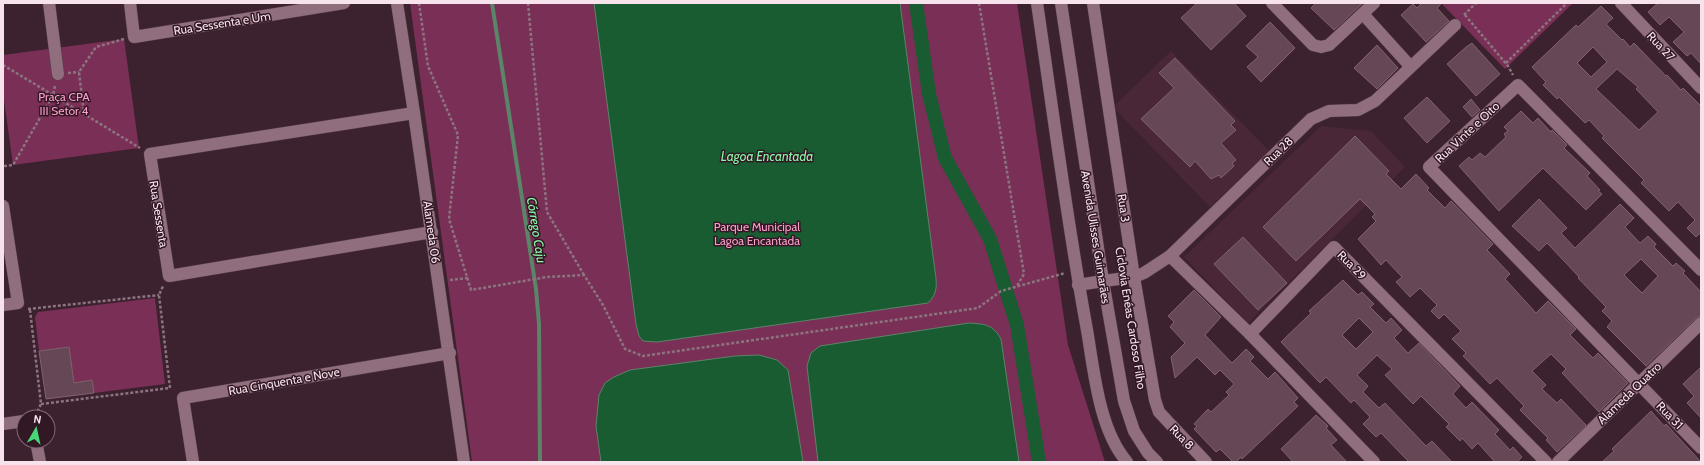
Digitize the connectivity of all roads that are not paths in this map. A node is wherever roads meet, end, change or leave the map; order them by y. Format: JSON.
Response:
{"nodes":[{"id":1,"x":50,"y":3,"type":"edge"},
{"id":2,"x":130,"y":3,"type":"edge"},
{"id":3,"x":344,"y":3,"type":"edge"},
{"id":4,"x":397,"y":3,"type":"edge"},
{"id":5,"x":1037,"y":3,"type":"edge"},
{"id":6,"x":1061,"y":3,"type":"edge"},
{"id":7,"x":1093,"y":3,"type":"edge"},
{"id":8,"x":1272,"y":3,"type":"edge"},
{"id":9,"x":1374,"y":3,"type":"edge"},
{"id":10,"x":1621,"y":3,"type":"edge"},
{"id":11,"x":1363,"y":14,"type":"junction"},
{"id":12,"x":1455,"y":25,"type":"road end"},
{"id":13,"x":1410,"y":66,"type":"junction"},
{"id":14,"x":58,"y":74,"type":"dead end"},
{"id":15,"x":1701,"y":88,"type":"edge"},
{"id":16,"x":414,"y":113,"type":"junction"},
{"id":17,"x":3,"y":206,"type":"edge"},
{"id":18,"x":432,"y":232,"type":"junction"},
{"id":19,"x":1170,"y":256,"type":"junction"},
{"id":20,"x":1701,"y":270,"type":"edge"},
{"id":21,"x":1134,"y":277,"type":"junction"},
{"id":22,"x":1103,"y":281,"type":"junction"},
{"id":23,"x":1078,"y":285,"type":"junction"},
{"id":24,"x":3,"y":305,"type":"edge"},
{"id":25,"x":1701,"y":323,"type":"edge"},
{"id":26,"x":1250,"y":334,"type":"junction"},
{"id":27,"x":450,"y":353,"type":"junction"},
{"id":28,"x":1639,"y":383,"type":"junction"},
{"id":29,"x":1159,"y":412,"type":"joint"},
{"id":30,"x":16,"y":422,"type":"edge"},
{"id":31,"x":3,"y":424,"type":"edge"},
{"id":32,"x":1701,"y":448,"type":"edge"},
{"id":33,"x":38,"y":449,"type":"edge"},
{"id":34,"x":40,"y":462,"type":"edge"},
{"id":35,"x":193,"y":462,"type":"edge"},
{"id":36,"x":464,"y":462,"type":"edge"},
{"id":37,"x":1126,"y":462,"type":"edge"},
{"id":38,"x":1157,"y":462,"type":"edge"},
{"id":39,"x":1206,"y":462,"type":"edge"},
{"id":40,"x":1374,"y":462,"type":"edge"},
{"id":41,"x":1546,"y":462,"type":"edge"},
{"id":42,"x":1558,"y":462,"type":"edge"}],
"edges":[{"from":1,"to":14,"type":"street"},
{"from":2,"to":3,"type":"street","name":"Rua Sessenta e Um"},
{"from":4,"to":16,"type":"street","name":"Alameda 06"},
{"from":5,"to":23,"type":"street","name":"Avenida Ulisses Guimarães"},
{"from":6,"to":22,"type":"street","name":"Avenida Ulisses Guimarães"},
{"from":7,"to":21,"type":"street","name":"Rua 3"},
{"from":8,"to":11,"type":"street"},
{"from":9,"to":11,"type":"street"},
{"from":10,"to":15,"type":"street","name":"Rua 27"},
{"from":11,"to":13,"type":"street"},
{"from":12,"to":13,"type":"street","name":"Rua 28"},
{"from":13,"to":19,"type":"street","name":"Rua 28"},
{"from":16,"to":18,"type":"street","name":"Alameda 06"},
{"from":16,"to":18,"type":"street","name":"Rua Sessenta"},
{"from":17,"to":24,"type":"street"},
{"from":18,"to":27,"type":"street","name":"Alameda 06"},
{"from":19,"to":21,"type":"street","name":"Rua 28"},
{"from":19,"to":26,"type":"street"},
{"from":20,"to":28,"type":"street","name":"Rua Vinte e Oito"},
{"from":21,"to":22,"type":"street","name":"Rua 28"},
{"from":21,"to":29,"type":"street","name":"Rua 3"},
{"from":22,"to":23,"type":"street","name":"Rua 28"},
{"from":22,"to":38,"type":"street","name":"Avenida Ulisses Guimarães"},
{"from":23,"to":37,"type":"street","name":"Avenida Ulisses Guimarães"},
{"from":25,"to":28,"type":"street","name":"Alameda Quatro"},
{"from":26,"to":40,"type":"street"},
{"from":26,"to":41,"type":"street","name":"Rua 29"},
{"from":27,"to":35,"type":"street","name":"Rua Cinquenta e Nove"},
{"from":27,"to":36,"type":"street","name":"Alameda 06"},
{"from":28,"to":32,"type":"street","name":"Rua 31"},
{"from":28,"to":42,"type":"street","name":"Alameda Quatro"},
{"from":29,"to":39,"type":"street","name":"Rua 8"},
{"from":30,"to":31,"type":"street"},
{"from":33,"to":34,"type":"street"}]}
